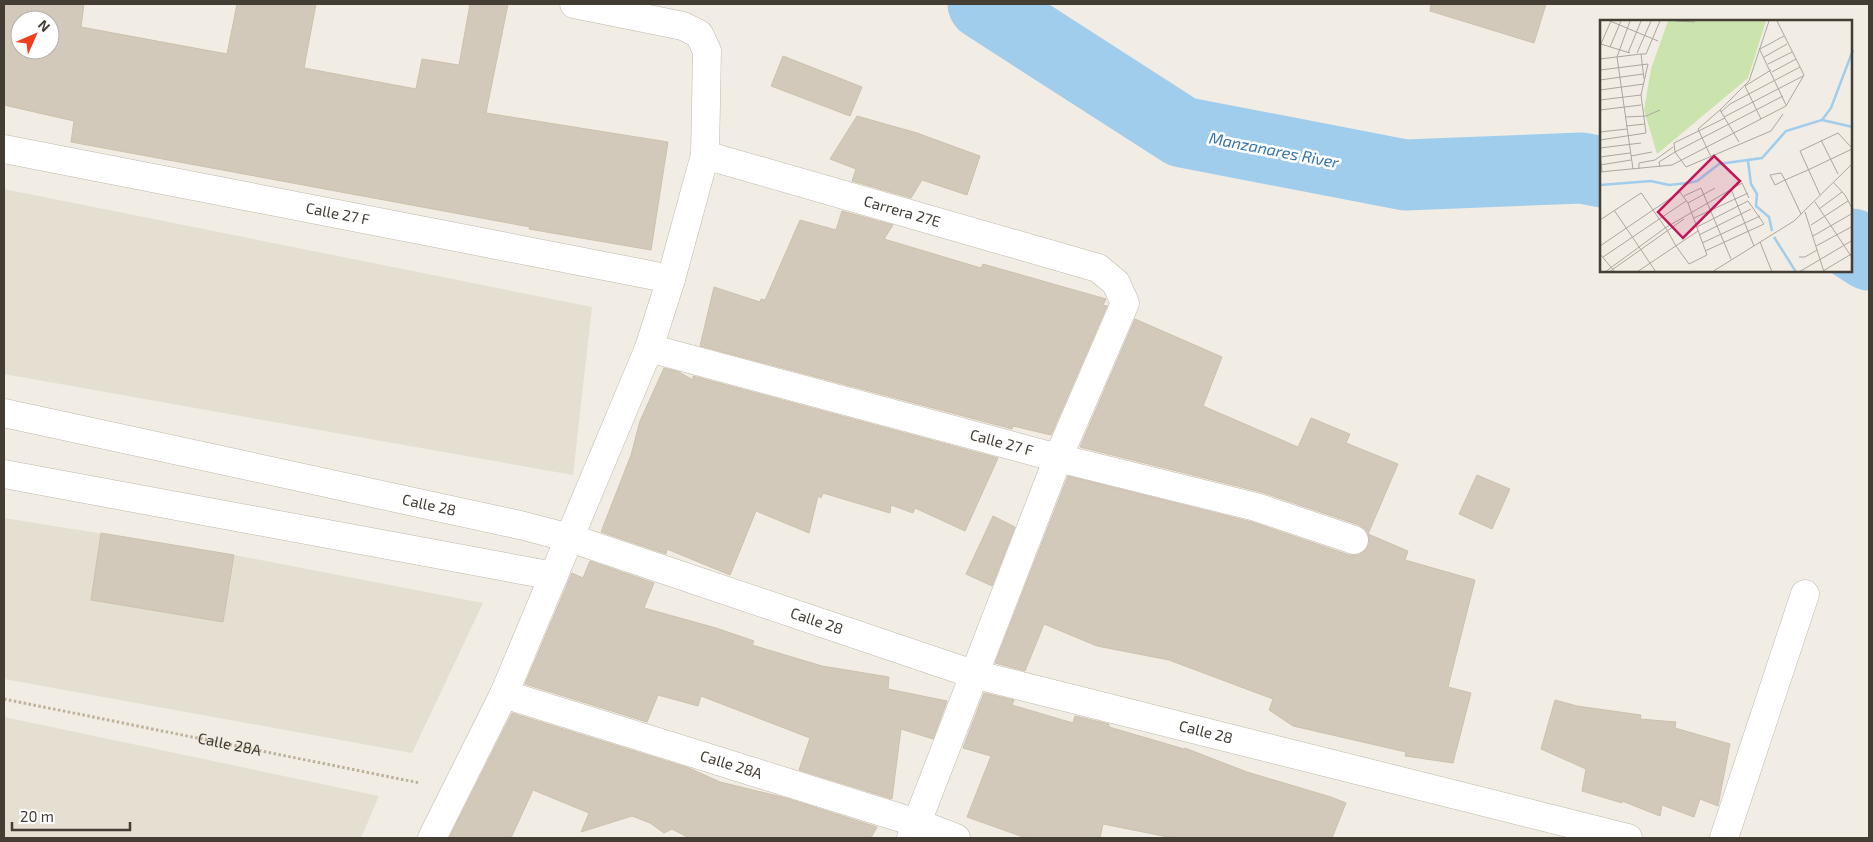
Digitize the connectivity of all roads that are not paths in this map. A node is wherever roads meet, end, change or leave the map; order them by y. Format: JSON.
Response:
{"nodes":[{"id":1,"x":574,"y":4,"type":"edge"},
{"id":2,"x":4,"y":149,"type":"edge"},
{"id":3,"x":705,"y":154,"type":"junction"},
{"id":4,"x":670,"y":280,"type":"junction"},
{"id":5,"x":649,"y":348,"type":"junction"},
{"id":6,"x":4,"y":414,"type":"edge"},
{"id":7,"x":1058,"y":458,"type":"junction"},
{"id":8,"x":4,"y":474,"type":"edge"},
{"id":9,"x":570,"y":538,"type":"junction"},
{"id":10,"x":1354,"y":540,"type":"dead end"},
{"id":11,"x":554,"y":576,"type":"junction"},
{"id":12,"x":1805,"y":594,"type":"dead end"},
{"id":13,"x":973,"y":674,"type":"junction"},
{"id":14,"x":504,"y":694,"type":"junction"},
{"id":15,"x":914,"y":831,"type":"edge"},
{"id":16,"x":1614,"y":836,"type":"edge"},
{"id":17,"x":432,"y":838,"type":"edge"},
{"id":18,"x":956,"y":838,"type":"edge"},
{"id":19,"x":1724,"y":838,"type":"edge"}],
"edges":[{"from":1,"to":3,"type":"street"},
{"from":2,"to":4,"type":"street","name":"Calle 27 F"},
{"from":3,"to":4,"type":"street"},
{"from":3,"to":7,"type":"street","name":"Carrera 27E"},
{"from":4,"to":5,"type":"street"},
{"from":5,"to":7,"type":"street","name":"Calle 27 F"},
{"from":5,"to":9,"type":"street"},
{"from":6,"to":9,"type":"street","name":"Calle 28"},
{"from":7,"to":10,"type":"street","name":"Calle 27 F"},
{"from":7,"to":13,"type":"street"},
{"from":8,"to":11,"type":"street"},
{"from":9,"to":11,"type":"street"},
{"from":9,"to":13,"type":"street","name":"Calle 28"},
{"from":11,"to":14,"type":"street"},
{"from":12,"to":19,"type":"street"},
{"from":13,"to":15,"type":"street"},
{"from":13,"to":16,"type":"street","name":"Calle 28"},
{"from":14,"to":15,"type":"street","name":"Calle 28A"},
{"from":14,"to":17,"type":"street"},
{"from":15,"to":18,"type":"street","name":"Calle 28A"}]}
